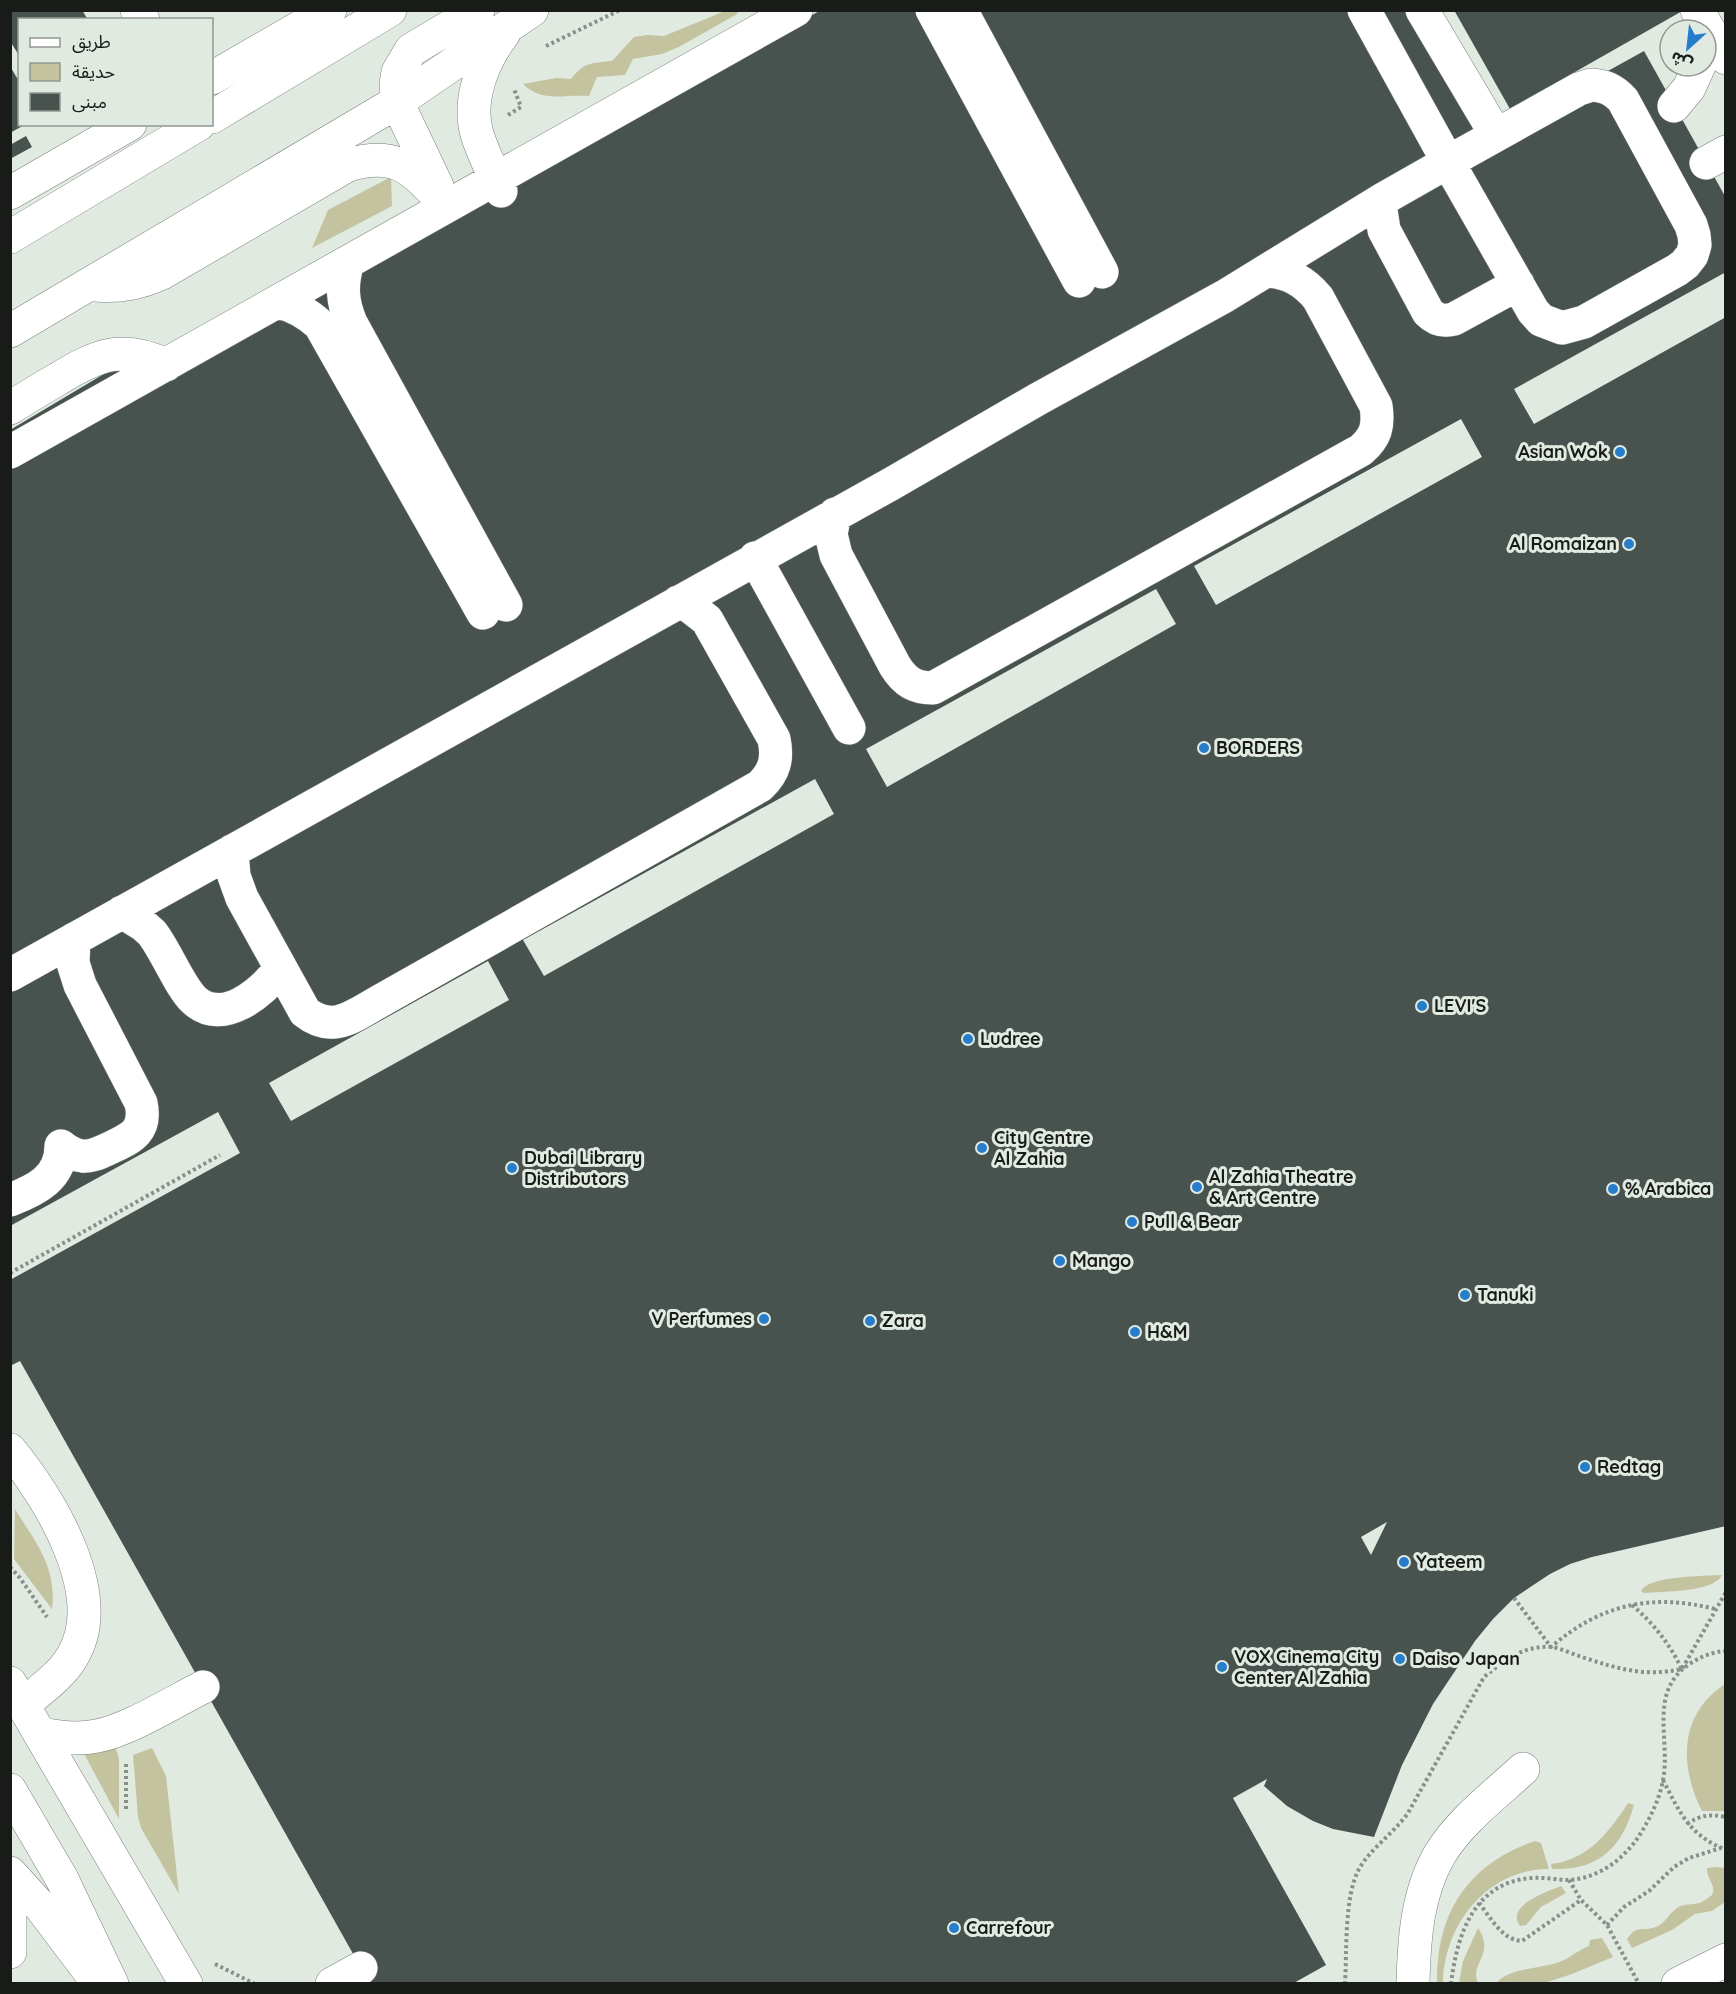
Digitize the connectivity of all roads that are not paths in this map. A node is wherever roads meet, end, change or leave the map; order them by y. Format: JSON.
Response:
{"nodes":[{"id":1,"x":278,"y":10,"type":"edge"},
{"id":2,"x":330,"y":10,"type":"edge"},
{"id":3,"x":390,"y":10,"type":"edge"},
{"id":4,"x":478,"y":10,"type":"edge"},
{"id":5,"x":796,"y":10,"type":"edge"},
{"id":6,"x":932,"y":10,"type":"edge"},
{"id":7,"x":961,"y":10,"type":"edge"},
{"id":8,"x":1364,"y":10,"type":"edge"},
{"id":9,"x":1422,"y":10,"type":"edge"},
{"id":10,"x":521,"y":19,"type":"edge"},
{"id":11,"x":1718,"y":39,"type":"edge"},
{"id":12,"x":272,"y":44,"type":"junction"},
{"id":13,"x":1725,"y":58,"type":"edge"},
{"id":14,"x":213,"y":77,"type":"edge"},
{"id":15,"x":1694,"y":78,"type":"edge"},
{"id":16,"x":397,"y":102,"type":"junction"},
{"id":17,"x":1674,"y":106,"type":"dead end"},
{"id":18,"x":213,"y":116,"type":"edge"},
{"id":19,"x":127,"y":126,"type":"edge"},
{"id":20,"x":196,"y":126,"type":"edge"},
{"id":21,"x":1495,"y":133,"type":"dead end"},
{"id":22,"x":1448,"y":162,"type":"junction"},
{"id":23,"x":501,"y":191,"type":"dead end"},
{"id":24,"x":10,"y":193,"type":"edge"},
{"id":25,"x":1383,"y":199,"type":"junction"},
{"id":26,"x":10,"y":237,"type":"edge"},
{"id":27,"x":348,"y":262,"type":"junction"},
{"id":28,"x":1266,"y":272,"type":"junction"},
{"id":29,"x":92,"y":284,"type":"junction"},
{"id":30,"x":1518,"y":284,"type":"junction"},
{"id":31,"x":278,"y":302,"type":"junction"},
{"id":32,"x":10,"y":331,"type":"edge"},
{"id":33,"x":166,"y":365,"type":"junction"},
{"id":34,"x":10,"y":408,"type":"edge"},
{"id":35,"x":10,"y":452,"type":"edge"},
{"id":36,"x":835,"y":514,"type":"junction"},
{"id":37,"x":755,"y":558,"type":"junction"},
{"id":38,"x":678,"y":602,"type":"junction"},
{"id":39,"x":849,"y":728,"type":"dead end"},
{"id":40,"x":232,"y":851,"type":"junction"},
{"id":41,"x":122,"y":912,"type":"junction"},
{"id":42,"x":74,"y":939,"type":"junction"},
{"id":43,"x":280,"y":969,"type":"junction"},
{"id":44,"x":10,"y":975,"type":"edge"},
{"id":45,"x":10,"y":1200,"type":"edge"},
{"id":46,"x":10,"y":1449,"type":"edge"},
{"id":47,"x":203,"y":1687,"type":"dead end"},
{"id":48,"x":17,"y":1694,"type":"edge"},
{"id":49,"x":41,"y":1734,"type":"junction"},
{"id":50,"x":1523,"y":1769,"type":"dead end"},
{"id":51,"x":10,"y":1790,"type":"edge"},
{"id":52,"x":10,"y":1873,"type":"edge"},
{"id":53,"x":10,"y":1912,"type":"edge"},
{"id":54,"x":10,"y":1952,"type":"edge"},
{"id":55,"x":1725,"y":1960,"type":"edge"},
{"id":56,"x":361,"y":1968,"type":"dead end"},
{"id":57,"x":196,"y":1971,"type":"edge"},
{"id":58,"x":99,"y":1983,"type":"edge"},
{"id":59,"x":112,"y":1983,"type":"edge"},
{"id":60,"x":332,"y":1983,"type":"edge"},
{"id":61,"x":1413,"y":1983,"type":"edge"},
{"id":62,"x":1678,"y":1983,"type":"edge"}],
"edges":[{"from":1,"to":12,"type":"street"},
{"from":2,"to":12,"type":"street"},
{"from":3,"to":18,"type":"street"},
{"from":4,"to":16,"type":"street"},
{"from":5,"to":27,"type":"street"},
{"from":6,"to":7,"type":"street"},
{"from":8,"to":22,"type":"street"},
{"from":9,"to":21,"type":"street"},
{"from":10,"to":16,"type":"street"},
{"from":10,"to":23,"type":"street"},
{"from":11,"to":13,"type":"street"},
{"from":12,"to":14,"type":"street"},
{"from":15,"to":17,"type":"street"},
{"from":16,"to":29,"type":"street"},
{"from":16,"to":29,"type":"street"},
{"from":19,"to":24,"type":"street"},
{"from":20,"to":26,"type":"street"},
{"from":22,"to":25,"type":"street"},
{"from":22,"to":30,"type":"street"},
{"from":22,"to":30,"type":"street"},
{"from":25,"to":28,"type":"street"},
{"from":25,"to":30,"type":"street"},
{"from":27,"to":31,"type":"street"},
{"from":27,"to":31,"type":"street"},
{"from":28,"to":36,"type":"street"},
{"from":28,"to":36,"type":"street"},
{"from":29,"to":32,"type":"street"},
{"from":31,"to":33,"type":"street"},
{"from":33,"to":34,"type":"street"},
{"from":33,"to":35,"type":"street"},
{"from":36,"to":37,"type":"street"},
{"from":37,"to":38,"type":"street"},
{"from":37,"to":39,"type":"street"},
{"from":38,"to":40,"type":"street"},
{"from":38,"to":43,"type":"street"},
{"from":40,"to":41,"type":"street"},
{"from":40,"to":43,"type":"street"},
{"from":41,"to":42,"type":"street"},
{"from":41,"to":43,"type":"street"},
{"from":42,"to":44,"type":"street"},
{"from":42,"to":45,"type":"street"},
{"from":46,"to":48,"type":"street"},
{"from":47,"to":49,"type":"street"},
{"from":48,"to":49,"type":"street"},
{"from":49,"to":57,"type":"street"},
{"from":50,"to":61,"type":"street"},
{"from":51,"to":59,"type":"street"},
{"from":52,"to":58,"type":"street"},
{"from":53,"to":54,"type":"street"},
{"from":55,"to":62,"type":"street"},
{"from":56,"to":60,"type":"street"}]}
